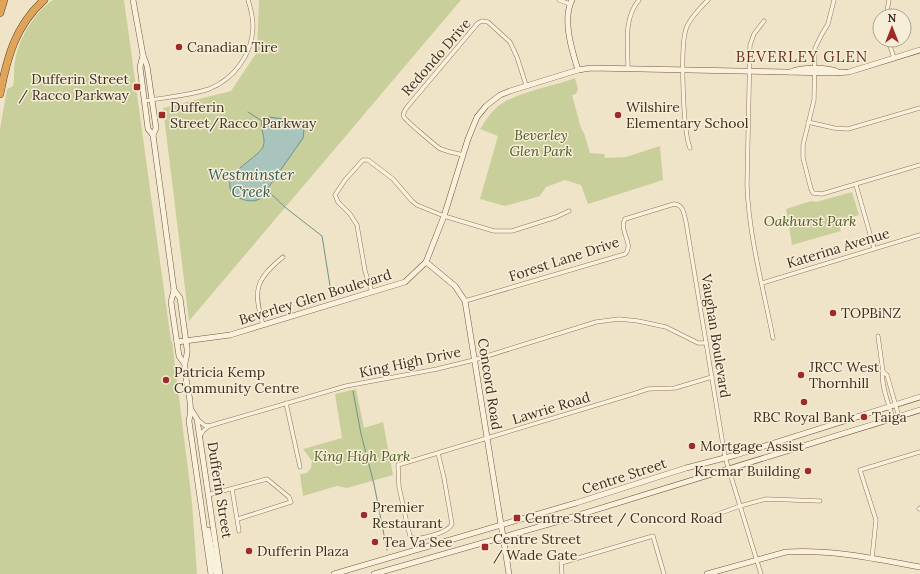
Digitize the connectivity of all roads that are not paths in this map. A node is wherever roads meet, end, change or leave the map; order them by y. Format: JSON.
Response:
{"nodes":[{"id":1,"x":4,"y":0,"type":"edge"},
{"id":2,"x":44,"y":0,"type":"edge"},
{"id":3,"x":133,"y":0,"type":"edge"},
{"id":4,"x":248,"y":0,"type":"edge"},
{"id":5,"x":559,"y":0,"type":"edge"},
{"id":6,"x":639,"y":0,"type":"edge"},
{"id":7,"x":708,"y":0,"type":"edge"},
{"id":8,"x":834,"y":0,"type":"edge"},
{"id":9,"x":571,"y":2,"type":"edge"},
{"id":10,"x":0,"y":13,"type":"edge"},
{"id":11,"x":764,"y":21,"type":"dead end"},
{"id":12,"x":891,"y":48,"type":"edge"},
{"id":13,"x":920,"y":50,"type":"edge"},
{"id":14,"x":143,"y":56,"type":"junction"},
{"id":15,"x":894,"y":58,"type":"junction"},
{"id":16,"x":628,"y":69,"type":"junction"},
{"id":17,"x":578,"y":70,"type":"junction"},
{"id":18,"x":683,"y":70,"type":"junction"},
{"id":19,"x":750,"y":71,"type":"junction"},
{"id":20,"x":815,"y":72,"type":"junction"},
{"id":21,"x":526,"y":85,"type":"junction"},
{"id":22,"x":0,"y":94,"type":"edge"},
{"id":23,"x":152,"y":99,"type":"junction"},
{"id":24,"x":145,"y":101,"type":"junction"},
{"id":25,"x":920,"y":108,"type":"edge"},
{"id":26,"x":808,"y":122,"type":"junction"},
{"id":27,"x":153,"y":135,"type":"junction"},
{"id":28,"x":690,"y":148,"type":"dead end"},
{"id":29,"x":463,"y":155,"type":"junction"},
{"id":30,"x":920,"y":165,"type":"edge"},
{"id":31,"x":856,"y":185,"type":"junction"},
{"id":32,"x":681,"y":206,"type":"joint"},
{"id":33,"x":569,"y":211,"type":"dead end"},
{"id":34,"x":444,"y":216,"type":"junction"},
{"id":35,"x":920,"y":235,"type":"edge"},
{"id":36,"x":874,"y":248,"type":"junction"},
{"id":37,"x":283,"y":257,"type":"dead end"},
{"id":38,"x":426,"y":262,"type":"junction"},
{"id":39,"x":762,"y":283,"type":"junction"},
{"id":40,"x":174,"y":290,"type":"junction"},
{"id":41,"x":372,"y":293,"type":"junction"},
{"id":42,"x":465,"y":301,"type":"junction"},
{"id":43,"x":263,"y":325,"type":"junction"},
{"id":44,"x":878,"y":336,"type":"dead end"},
{"id":45,"x":773,"y":338,"type":"dead end"},
{"id":46,"x":186,"y":341,"type":"junction"},
{"id":47,"x":177,"y":342,"type":"junction"},
{"id":48,"x":706,"y":343,"type":"junction"},
{"id":49,"x":474,"y":360,"type":"junction"},
{"id":50,"x":184,"y":363,"type":"junction"},
{"id":51,"x":712,"y":377,"type":"junction"},
{"id":52,"x":920,"y":397,"type":"edge"},
{"id":53,"x":286,"y":403,"type":"junction"},
{"id":54,"x":892,"y":405,"type":"junction"},
{"id":55,"x":920,"y":410,"type":"edge"},
{"id":56,"x":192,"y":411,"type":"junction"},
{"id":57,"x":896,"y":418,"type":"junction"},
{"id":58,"x":197,"y":419,"type":"junction"},
{"id":59,"x":209,"y":426,"type":"junction"},
{"id":60,"x":200,"y":437,"type":"junction"},
{"id":61,"x":487,"y":439,"type":"junction"},
{"id":62,"x":920,"y":452,"type":"edge"},
{"id":63,"x":438,"y":453,"type":"junction"},
{"id":64,"x":726,"y":458,"type":"junction"},
{"id":65,"x":300,"y":467,"type":"dead end"},
{"id":66,"x":729,"y":469,"type":"junction"},
{"id":67,"x":232,"y":489,"type":"junction"},
{"id":68,"x":208,"y":495,"type":"junction"},
{"id":69,"x":820,"y":501,"type":"dead end"},
{"id":70,"x":201,"y":504,"type":"junction"},
{"id":71,"x":740,"y":506,"type":"junction"},
{"id":72,"x":710,"y":517,"type":"dead end"},
{"id":73,"x":238,"y":519,"type":"junction"},
{"id":74,"x":502,"y":525,"type":"junction"},
{"id":75,"x":239,"y":531,"type":"dead end"},
{"id":76,"x":503,"y":538,"type":"junction"},
{"id":77,"x":872,"y":558,"type":"junction"},
{"id":78,"x":757,"y":560,"type":"junction"},
{"id":79,"x":920,"y":567,"type":"edge"},
{"id":80,"x":211,"y":574,"type":"edge"},
{"id":81,"x":216,"y":574,"type":"edge"},
{"id":82,"x":220,"y":574,"type":"edge"},
{"id":83,"x":334,"y":574,"type":"edge"},
{"id":84,"x":374,"y":574,"type":"edge"},
{"id":85,"x":509,"y":574,"type":"edge"},
{"id":86,"x":562,"y":574,"type":"edge"},
{"id":87,"x":664,"y":574,"type":"edge"},
{"id":88,"x":707,"y":574,"type":"edge"},
{"id":89,"x":760,"y":574,"type":"edge"}],
"edges":[{"from":1,"to":10,"type":"highway"},
{"from":2,"to":22,"type":"highway"},
{"from":3,"to":14,"type":"main road","name":"Dufferin Street"},
{"from":4,"to":23,"type":"street"},
{"from":5,"to":9,"type":"street"},
{"from":6,"to":16,"type":"street"},
{"from":7,"to":18,"type":"street"},
{"from":8,"to":20,"type":"street"},
{"from":9,"to":17,"type":"main road"},
{"from":11,"to":19,"type":"street"},
{"from":12,"to":15,"type":"street"},
{"from":13,"to":15,"type":"main road","name":"Beverley Glen Boulevard"},
{"from":14,"to":23,"type":"main road","name":"Dufferin Street"},
{"from":14,"to":24,"type":"main road","name":"Dufferin Street"},
{"from":15,"to":20,"type":"main road","name":"Beverley Glen Boulevard"},
{"from":16,"to":17,"type":"main road","name":"Beverley Glen Boulevard"},
{"from":16,"to":18,"type":"main road","name":"Beverley Glen Boulevard"},
{"from":17,"to":21,"type":"main road","name":"Beverley Glen Boulevard"},
{"from":18,"to":19,"type":"main road","name":"Beverley Glen Boulevard"},
{"from":18,"to":28,"type":"street"},
{"from":19,"to":20,"type":"main road","name":"Beverley Glen Boulevard"},
{"from":19,"to":39,"type":"street"},
{"from":20,"to":26,"type":"street"},
{"from":21,"to":29,"type":"main road","name":"Beverley Glen Boulevard"},
{"from":21,"to":29,"type":"street","name":"Redondo Drive"},
{"from":23,"to":24,"type":"street"},
{"from":23,"to":27,"type":"main road","name":"Dufferin Street"},
{"from":24,"to":27,"type":"main road","name":"Dufferin Street"},
{"from":25,"to":26,"type":"street"},
{"from":26,"to":31,"type":"street"},
{"from":27,"to":40,"type":"main road","name":"Dufferin Street"},
{"from":29,"to":34,"type":"main road","name":"Beverley Glen Boulevard"},
{"from":30,"to":31,"type":"street"},
{"from":31,"to":36,"type":"street"},
{"from":32,"to":42,"type":"street","name":"Forest Lane Drive"},
{"from":32,"to":48,"type":"street","name":"Vaughan Boulevard"},
{"from":33,"to":34,"type":"street"},
{"from":34,"to":38,"type":"main road","name":"Beverley Glen Boulevard"},
{"from":34,"to":41,"type":"street"},
{"from":35,"to":36,"type":"street","name":"Katerina Avenue"},
{"from":36,"to":39,"type":"street","name":"Katerina Avenue"},
{"from":37,"to":43,"type":"street"},
{"from":38,"to":41,"type":"main road","name":"Beverley Glen Boulevard"},
{"from":38,"to":42,"type":"main road","name":"Concord Road"},
{"from":39,"to":45,"type":"street"},
{"from":40,"to":46,"type":"main road","name":"Dufferin Street"},
{"from":40,"to":47,"type":"main road","name":"Dufferin Street"},
{"from":41,"to":43,"type":"main road","name":"Beverley Glen Boulevard"},
{"from":42,"to":49,"type":"main road","name":"Concord Road"},
{"from":43,"to":46,"type":"main road","name":"Beverley Glen Boulevard"},
{"from":44,"to":54,"type":"street"},
{"from":46,"to":47,"type":"main road","name":"Beverley Glen Boulevard"},
{"from":46,"to":50,"type":"main road","name":"Dufferin Street"},
{"from":47,"to":50,"type":"main road","name":"Dufferin Street"},
{"from":48,"to":49,"type":"street","name":"King High Drive"},
{"from":48,"to":51,"type":"street","name":"Vaughan Boulevard"},
{"from":49,"to":53,"type":"street","name":"King High Drive"},
{"from":49,"to":61,"type":"main road","name":"Concord Road"},
{"from":50,"to":56,"type":"main road","name":"Dufferin Street"},
{"from":51,"to":61,"type":"street","name":"Lawrie Road"},
{"from":51,"to":64,"type":"street","name":"Vaughan Boulevard"},
{"from":52,"to":54,"type":"main road","name":"Centre Street"},
{"from":53,"to":59,"type":"street","name":"King High Drive"},
{"from":53,"to":65,"type":"street"},
{"from":54,"to":57,"type":"street"},
{"from":54,"to":64,"type":"main road","name":"Centre Street"},
{"from":55,"to":57,"type":"main road","name":"Centre Street"},
{"from":56,"to":58,"type":"main road","name":"Dufferin Street"},
{"from":56,"to":70,"type":"main road","name":"Dufferin Street"},
{"from":57,"to":66,"type":"main road","name":"Centre Street"},
{"from":58,"to":59,"type":"street"},
{"from":58,"to":60,"type":"main road","name":"Dufferin Street"},
{"from":59,"to":60,"type":"street"},
{"from":60,"to":68,"type":"main road","name":"Dufferin Street"},
{"from":61,"to":63,"type":"street","name":"Lawrie Road"},
{"from":61,"to":74,"type":"main road","name":"Concord Road"},
{"from":62,"to":77,"type":"street"},
{"from":63,"to":63,"type":"street","name":"Lawrie Road"},
{"from":64,"to":66,"type":"street","name":"Vaughan Boulevard"},
{"from":64,"to":74,"type":"main road","name":"Centre Street"},
{"from":66,"to":71,"type":"street","name":"Vaughan Boulevard"},
{"from":66,"to":76,"type":"main road","name":"Centre Street"},
{"from":67,"to":68,"type":"street"},
{"from":67,"to":73,"type":"street"},
{"from":67,"to":73,"type":"street"},
{"from":68,"to":82,"type":"main road","name":"Dufferin Street"},
{"from":69,"to":71,"type":"street"},
{"from":70,"to":80,"type":"main road","name":"Dufferin Street"},
{"from":70,"to":81,"type":"main road"},
{"from":71,"to":72,"type":"street"},
{"from":71,"to":78,"type":"street","name":"Vaughan Boulevard"},
{"from":73,"to":75,"type":"street"},
{"from":74,"to":76,"type":"main road","name":"Concord Road"},
{"from":74,"to":83,"type":"main road","name":"Centre Street"},
{"from":76,"to":84,"type":"main road","name":"Centre Street"},
{"from":76,"to":85,"type":"main road","name":"Concord Road"},
{"from":77,"to":78,"type":"main road"},
{"from":77,"to":79,"type":"main road"},
{"from":78,"to":88,"type":"main road"},
{"from":78,"to":89,"type":"street","name":"Vaughan Boulevard"},
{"from":86,"to":87,"type":"street"}]}
